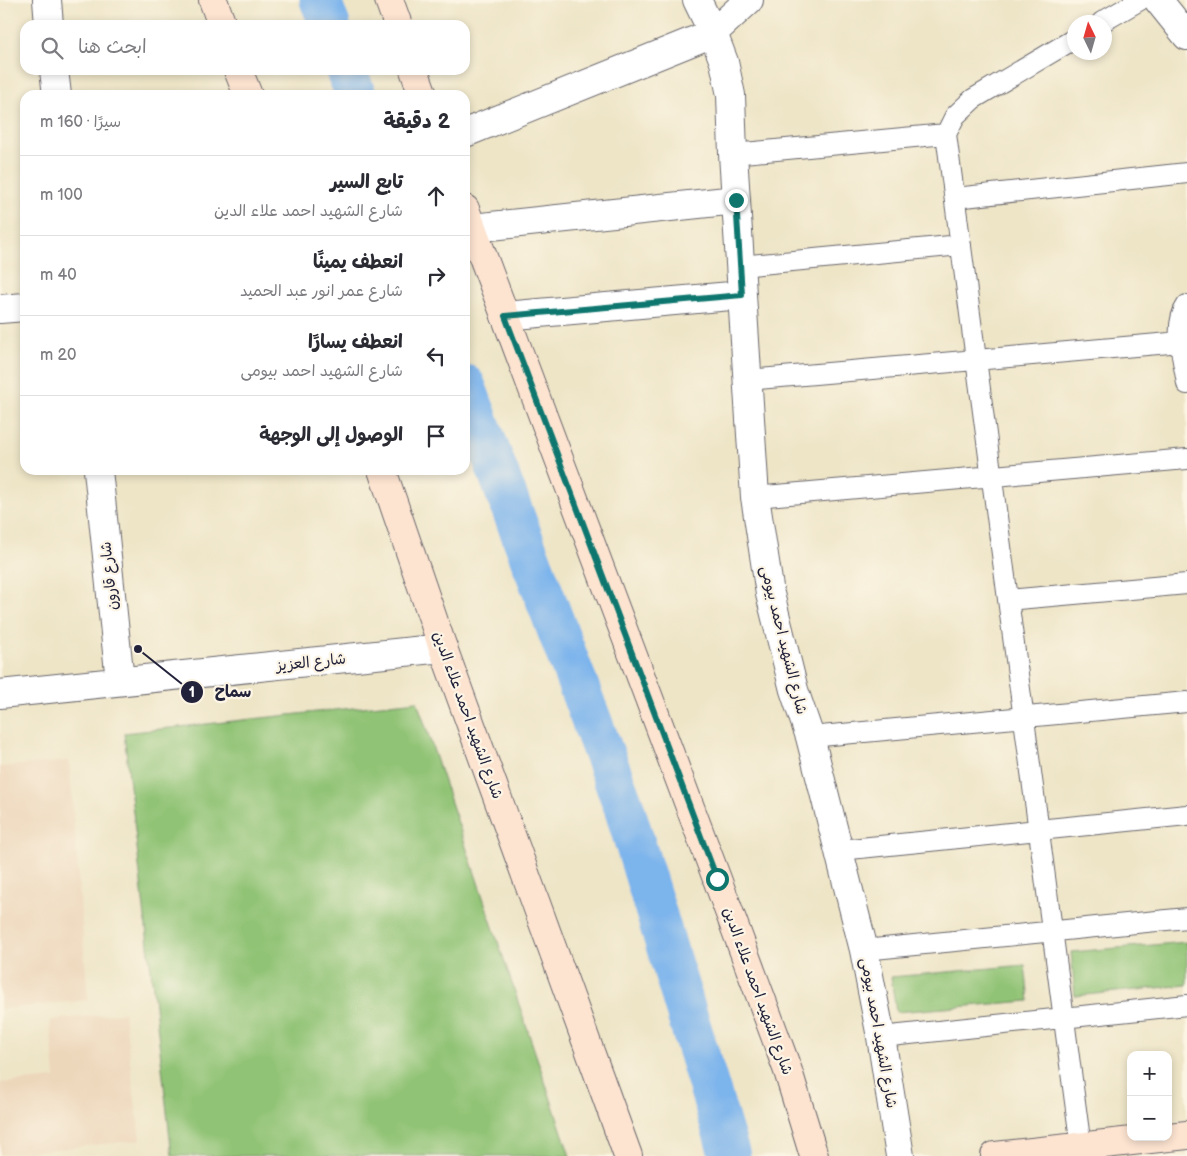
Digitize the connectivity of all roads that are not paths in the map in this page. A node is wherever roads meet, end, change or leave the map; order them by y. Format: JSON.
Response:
{"nodes":[{"id":1,"x":46,"y":0,"type":"edge"},
{"id":2,"x":212,"y":0,"type":"edge"},
{"id":3,"x":389,"y":0,"type":"edge"},
{"id":4,"x":697,"y":0,"type":"edge"},
{"id":5,"x":749,"y":0,"type":"edge"},
{"id":6,"x":1140,"y":0,"type":"edge"},
{"id":7,"x":1158,"y":0,"type":"edge"},
{"id":8,"x":1112,"y":16,"type":"edge"},
{"id":9,"x":48,"y":20,"type":"edge"},
{"id":10,"x":220,"y":20,"type":"edge"},
{"id":11,"x":396,"y":20,"type":"edge"},
{"id":12,"x":713,"y":33,"type":"junction"},
{"id":13,"x":1187,"y":36,"type":"edge"},
{"id":14,"x":1067,"y":43,"type":"edge"},
{"id":15,"x":55,"y":75,"type":"edge"},
{"id":16,"x":240,"y":75,"type":"edge"},
{"id":17,"x":416,"y":75,"type":"edge"},
{"id":18,"x":56,"y":90,"type":"edge"},
{"id":19,"x":246,"y":90,"type":"edge"},
{"id":20,"x":421,"y":90,"type":"edge"},
{"id":21,"x":470,"y":131,"type":"edge"},
{"id":22,"x":946,"y":134,"type":"junction"},
{"id":23,"x":733,"y":154,"type":"junction"},
{"id":24,"x":1187,"y":173,"type":"edge"},
{"id":25,"x":955,"y":198,"type":"junction"},
{"id":26,"x":736,"y":200,"type":"junction"},
{"id":27,"x":470,"y":219,"type":"edge"},
{"id":28,"x":470,"y":222,"type":"edge"},
{"id":29,"x":961,"y":245,"type":"junction"},
{"id":30,"x":740,"y":266,"type":"junction"},
{"id":31,"x":742,"y":295,"type":"junction"},
{"id":32,"x":1187,"y":305,"type":"edge"},
{"id":33,"x":20,"y":307,"type":"edge"},
{"id":34,"x":0,"y":309,"type":"edge"},
{"id":35,"x":505,"y":316,"type":"junction"},
{"id":36,"x":1181,"y":342,"type":"junction"},
{"id":37,"x":976,"y":360,"type":"junction"},
{"id":38,"x":748,"y":380,"type":"junction"},
{"id":39,"x":1187,"y":384,"type":"edge"},
{"id":40,"x":1187,"y":459,"type":"edge"},
{"id":41,"x":99,"y":475,"type":"edge"},
{"id":42,"x":384,"y":475,"type":"edge"},
{"id":43,"x":992,"y":476,"type":"junction"},
{"id":44,"x":756,"y":497,"type":"junction"},
{"id":45,"x":1187,"y":584,"type":"edge"},
{"id":46,"x":1008,"y":600,"type":"junction"},
{"id":47,"x":443,"y":648,"type":"junction"},
{"id":48,"x":120,"y":682,"type":"junction"},
{"id":49,"x":0,"y":694,"type":"edge"},
{"id":50,"x":1187,"y":702,"type":"edge"},
{"id":51,"x":1023,"y":718,"type":"junction"},
{"id":52,"x":810,"y":737,"type":"junction"},
{"id":53,"x":1187,"y":816,"type":"edge"},
{"id":54,"x":1038,"y":830,"type":"junction"},
{"id":55,"x":840,"y":850,"type":"junction"},
{"id":56,"x":1187,"y":918,"type":"edge"},
{"id":57,"x":1052,"y":932,"type":"junction"},
{"id":58,"x":864,"y":950,"type":"junction"},
{"id":59,"x":1187,"y":1005,"type":"edge"},
{"id":60,"x":1063,"y":1018,"type":"junction"},
{"id":61,"x":881,"y":1038,"type":"junction"},
{"id":62,"x":1187,"y":1135,"type":"edge"},
{"id":63,"x":1081,"y":1147,"type":"junction"},
{"id":64,"x":628,"y":1156,"type":"edge"},
{"id":65,"x":814,"y":1156,"type":"edge"},
{"id":66,"x":900,"y":1156,"type":"edge"},
{"id":67,"x":995,"y":1156,"type":"edge"}],
"edges":[{"from":1,"to":9,"type":"street"},
{"from":2,"to":10,"type":"street"},
{"from":3,"to":11,"type":"street"},
{"from":4,"to":12,"type":"street","name":"شارع الشهيد احمد بيومى"},
{"from":5,"to":12,"type":"street"},
{"from":6,"to":8,"type":"lane"},
{"from":7,"to":13,"type":"street"},
{"from":12,"to":21,"type":"street"},
{"from":12,"to":23,"type":"street","name":"شارع الشهيد احمد بيومى"},
{"from":14,"to":22,"type":"lane"},
{"from":15,"to":18,"type":"street"},
{"from":16,"to":19,"type":"street"},
{"from":17,"to":20,"type":"street"},
{"from":22,"to":23,"type":"lane"},
{"from":22,"to":25,"type":"lane"},
{"from":23,"to":26,"type":"street","name":"شارع الشهيد احمد بيومى"},
{"from":24,"to":25,"type":"lane"},
{"from":25,"to":29,"type":"lane"},
{"from":26,"to":27,"type":"street"},
{"from":26,"to":30,"type":"street","name":"شارع الشهيد احمد بيومى"},
{"from":28,"to":35,"type":"street","name":"شارع الشهيد احمد علاء الدين"},
{"from":29,"to":30,"type":"lane"},
{"from":29,"to":37,"type":"lane"},
{"from":30,"to":31,"type":"street","name":"شارع الشهيد احمد بيومى"},
{"from":31,"to":35,"type":"street"},
{"from":31,"to":38,"type":"street","name":"شارع الشهيد احمد بيومى"},
{"from":32,"to":36,"type":"lane"},
{"from":33,"to":34,"type":"street"},
{"from":35,"to":65,"type":"street","name":"شارع الشهيد احمد علاء الدين"},
{"from":36,"to":37,"type":"lane"},
{"from":36,"to":39,"type":"lane"},
{"from":37,"to":38,"type":"lane"},
{"from":37,"to":43,"type":"lane"},
{"from":38,"to":44,"type":"street","name":"شارع الشهيد احمد بيومى"},
{"from":40,"to":43,"type":"lane"},
{"from":41,"to":48,"type":"street","name":"شارع قارون"},
{"from":42,"to":47,"type":"street","name":"شارع الشهيد احمد علاء الدين"},
{"from":43,"to":44,"type":"lane"},
{"from":43,"to":46,"type":"lane"},
{"from":44,"to":52,"type":"street","name":"شارع الشهيد احمد بيومى"},
{"from":45,"to":46,"type":"lane"},
{"from":46,"to":51,"type":"lane"},
{"from":47,"to":48,"type":"street","name":"شارع العزيز"},
{"from":47,"to":64,"type":"street","name":"شارع الشهيد احمد علاء الدين"},
{"from":48,"to":49,"type":"street","name":"شارع العزيز"},
{"from":50,"to":51,"type":"lane"},
{"from":51,"to":52,"type":"lane"},
{"from":51,"to":54,"type":"lane"},
{"from":52,"to":55,"type":"street","name":"شارع الشهيد احمد بيومى"},
{"from":53,"to":54,"type":"lane"},
{"from":54,"to":55,"type":"lane"},
{"from":54,"to":57,"type":"lane"},
{"from":55,"to":58,"type":"street","name":"شارع الشهيد احمد بيومى"},
{"from":56,"to":57,"type":"lane"},
{"from":57,"to":58,"type":"lane"},
{"from":57,"to":60,"type":"lane"},
{"from":58,"to":61,"type":"street","name":"شارع الشهيد احمد بيومى"},
{"from":59,"to":60,"type":"lane"},
{"from":60,"to":61,"type":"lane"},
{"from":60,"to":63,"type":"lane"},
{"from":61,"to":66,"type":"street","name":"شارع الشهيد احمد بيومى"},
{"from":62,"to":63,"type":"street"},
{"from":63,"to":67,"type":"street"}]}
